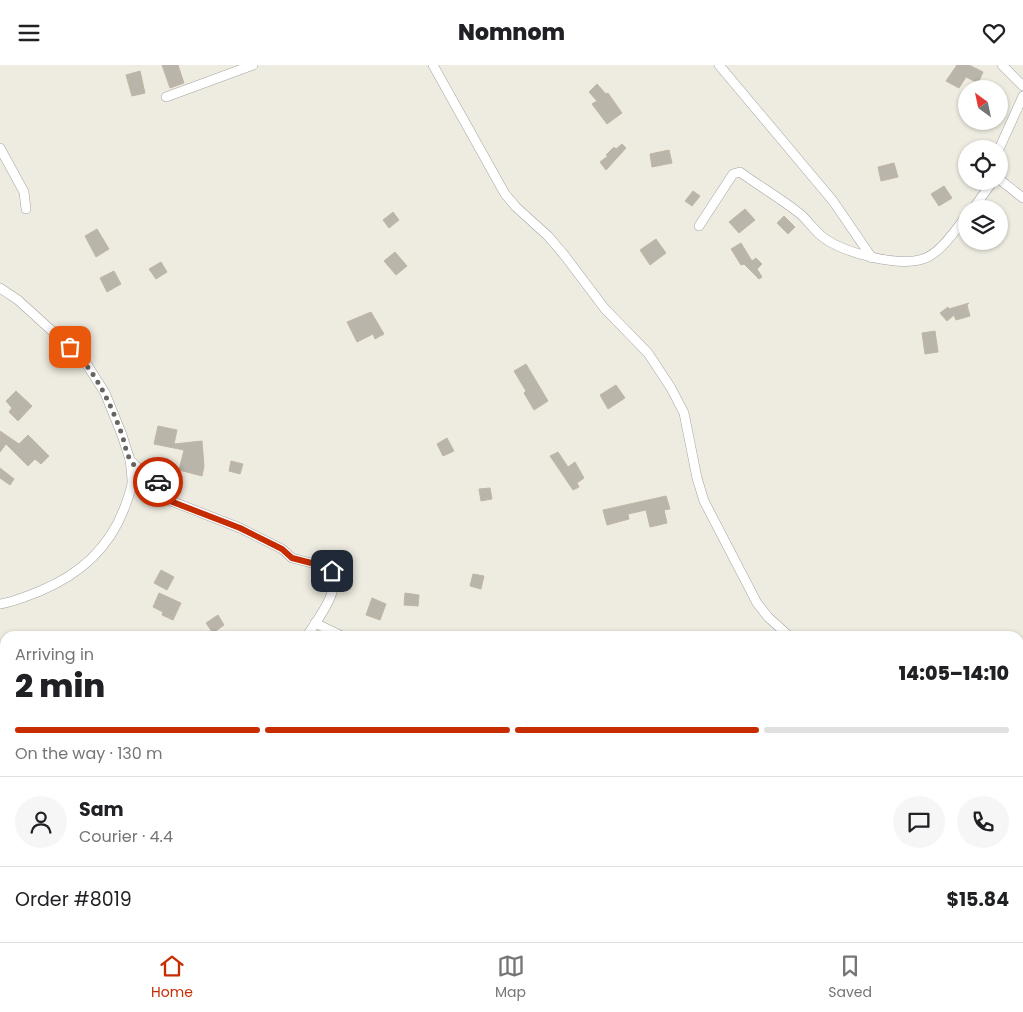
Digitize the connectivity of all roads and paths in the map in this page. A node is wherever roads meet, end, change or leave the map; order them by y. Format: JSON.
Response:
{"nodes":[{"id":1,"x":254,"y":65,"type":"edge"},
{"id":2,"x":433,"y":65,"type":"edge"},
{"id":3,"x":719,"y":65,"type":"edge"},
{"id":4,"x":1002,"y":65,"type":"edge"},
{"id":5,"x":1023,"y":86,"type":"edge"},
{"id":6,"x":1023,"y":96,"type":"edge"},
{"id":7,"x":166,"y":97,"type":"dead end"},
{"id":8,"x":1003,"y":140,"type":"edge"},
{"id":9,"x":0,"y":149,"type":"edge"},
{"id":10,"x":1008,"y":186,"type":"edge"},
{"id":11,"x":1023,"y":197,"type":"edge"},
{"id":12,"x":26,"y":209,"type":"dead end"},
{"id":13,"x":699,"y":226,"type":"dead end"},
{"id":14,"x":958,"y":226,"type":"edge"},
{"id":15,"x":872,"y":258,"type":"junction"},
{"id":16,"x":0,"y":288,"type":"edge"},
{"id":17,"x":130,"y":460,"type":"junction"},
{"id":18,"x":0,"y":603,"type":"edge"},
{"id":19,"x":315,"y":623,"type":"junction"},
{"id":20,"x":311,"y":631,"type":"edge"},
{"id":21,"x":332,"y":631,"type":"edge"},
{"id":22,"x":783,"y":631,"type":"edge"}],
"edges":[{"from":1,"to":7,"type":"street"},
{"from":2,"to":22,"type":"street"},
{"from":3,"to":15,"type":"street"},
{"from":4,"to":5,"type":"street"},
{"from":6,"to":8,"type":"street"},
{"from":9,"to":12,"type":"street"},
{"from":10,"to":11,"type":"street"},
{"from":13,"to":15,"type":"street"},
{"from":14,"to":15,"type":"street"},
{"from":16,"to":17,"type":"street"},
{"from":17,"to":18,"type":"street"},
{"from":17,"to":19,"type":"street"},
{"from":19,"to":20,"type":"street"},
{"from":19,"to":21,"type":"street"}]}
